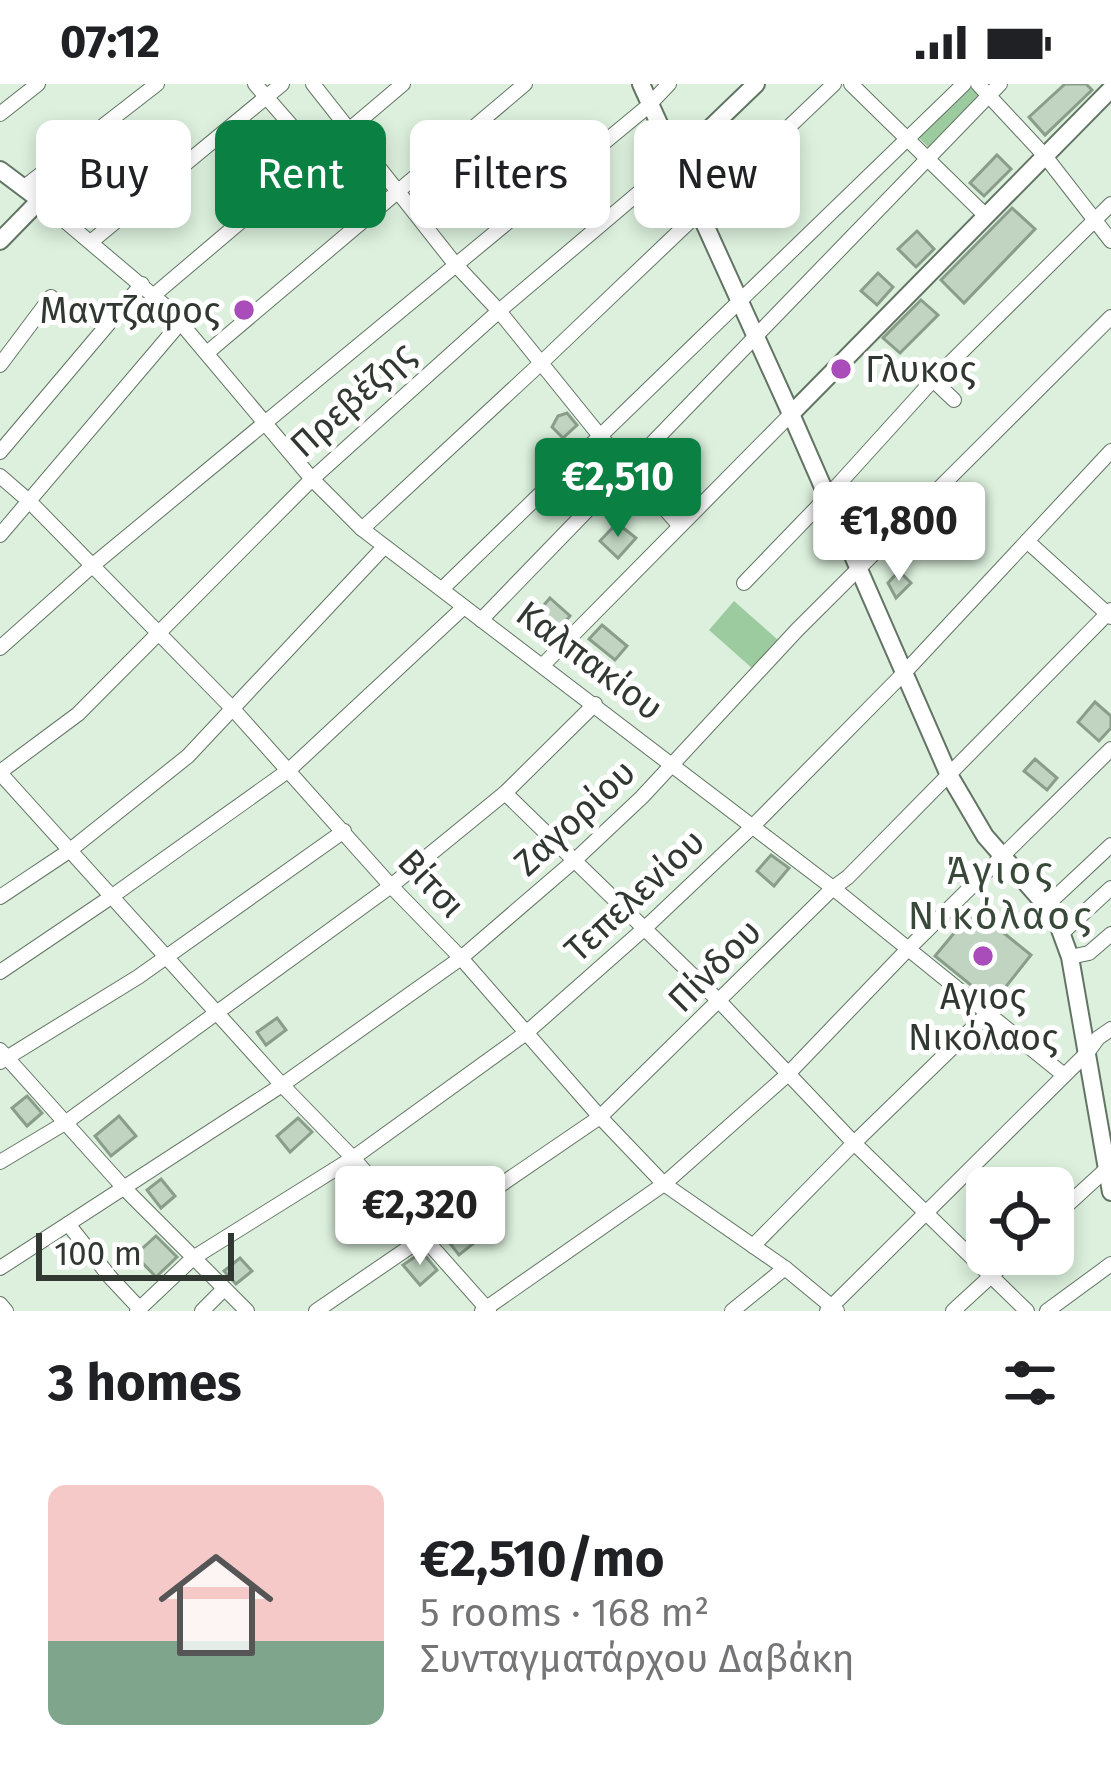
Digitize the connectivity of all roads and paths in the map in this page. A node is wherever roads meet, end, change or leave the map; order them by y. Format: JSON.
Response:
{"nodes":[{"id":1,"x":38,"y":84,"type":"edge"},
{"id":2,"x":255,"y":84,"type":"edge"},
{"id":3,"x":282,"y":84,"type":"edge"},
{"id":4,"x":313,"y":84,"type":"edge"},
{"id":5,"x":403,"y":84,"type":"edge"},
{"id":6,"x":525,"y":84,"type":"edge"},
{"id":7,"x":641,"y":84,"type":"edge"},
{"id":8,"x":669,"y":84,"type":"edge"},
{"id":9,"x":755,"y":84,"type":"edge"},
{"id":10,"x":834,"y":84,"type":"edge"},
{"id":11,"x":851,"y":84,"type":"edge"},
{"id":12,"x":964,"y":84,"type":"edge"},
{"id":13,"x":154,"y":85,"type":"edge"},
{"id":14,"x":989,"y":88,"type":"edge"},
{"id":15,"x":1108,"y":88,"type":"edge"},
{"id":16,"x":266,"y":98,"type":"junction"},
{"id":17,"x":650,"y":104,"type":"junction"},
{"id":18,"x":0,"y":114,"type":"edge"},
{"id":19,"x":286,"y":120,"type":"edge"},
{"id":20,"x":340,"y":120,"type":"edge"},
{"id":21,"x":360,"y":120,"type":"edge"},
{"id":22,"x":657,"y":120,"type":"edge"},
{"id":23,"x":718,"y":120,"type":"edge"},
{"id":24,"x":797,"y":120,"type":"edge"},
{"id":25,"x":908,"y":137,"type":"junction"},
{"id":26,"x":1045,"y":156,"type":"junction"},
{"id":27,"x":928,"y":158,"type":"junction"},
{"id":28,"x":0,"y":170,"type":"edge"},
{"id":29,"x":386,"y":177,"type":"edge"},
{"id":30,"x":23,"y":188,"type":"junction"},
{"id":31,"x":399,"y":193,"type":"junction"},
{"id":32,"x":36,"y":197,"type":"edge"},
{"id":33,"x":634,"y":197,"type":"edge"},
{"id":34,"x":36,"y":204,"type":"edge"},
{"id":35,"x":1111,"y":204,"type":"edge"},
{"id":36,"x":986,"y":216,"type":"junction"},
{"id":37,"x":1093,"y":221,"type":"junction"},
{"id":38,"x":76,"y":228,"type":"edge"},
{"id":39,"x":226,"y":228,"type":"edge"},
{"id":40,"x":684,"y":228,"type":"edge"},
{"id":41,"x":705,"y":228,"type":"edge"},
{"id":42,"x":0,"y":241,"type":"edge"},
{"id":43,"x":92,"y":241,"type":"junction"},
{"id":44,"x":1111,"y":241,"type":"edge"},
{"id":45,"x":455,"y":264,"type":"junction"},
{"id":46,"x":148,"y":290,"type":"junction"},
{"id":47,"x":51,"y":297,"type":"dead end"},
{"id":48,"x":739,"y":301,"type":"junction"},
{"id":49,"x":499,"y":311,"type":"junction"},
{"id":50,"x":1111,"y":316,"type":"edge"},
{"id":51,"x":181,"y":322,"type":"junction"},
{"id":52,"x":756,"y":338,"type":"junction"},
{"id":53,"x":208,"y":352,"type":"junction"},
{"id":54,"x":541,"y":363,"type":"junction"},
{"id":55,"x":0,"y":365,"type":"edge"},
{"id":56,"x":933,"y":380,"type":"junction"},
{"id":57,"x":954,"y":400,"type":"dead end"},
{"id":58,"x":790,"y":414,"type":"junction"},
{"id":59,"x":264,"y":422,"type":"junction"},
{"id":60,"x":599,"y":436,"type":"junction"},
{"id":61,"x":1111,"y":451,"type":"edge"},
{"id":62,"x":0,"y":452,"type":"edge"},
{"id":63,"x":628,"y":468,"type":"junction"},
{"id":64,"x":0,"y":476,"type":"edge"},
{"id":65,"x":312,"y":479,"type":"junction"},
{"id":66,"x":827,"y":497,"type":"junction"},
{"id":67,"x":30,"y":502,"type":"junction"},
{"id":68,"x":680,"y":526,"type":"junction"},
{"id":69,"x":362,"y":529,"type":"junction"},
{"id":70,"x":0,"y":535,"type":"edge"},
{"id":71,"x":1027,"y":542,"type":"junction"},
{"id":72,"x":384,"y":547,"type":"junction"},
{"id":73,"x":93,"y":565,"type":"junction"},
{"id":74,"x":858,"y":568,"type":"junction"},
{"id":75,"x":744,"y":583,"type":"dead end"},
{"id":76,"x":442,"y":589,"type":"junction"},
{"id":77,"x":464,"y":607,"type":"junction"},
{"id":78,"x":1110,"y":614,"type":"edge"},
{"id":79,"x":481,"y":620,"type":"junction"},
{"id":80,"x":159,"y":631,"type":"junction"},
{"id":81,"x":0,"y":648,"type":"edge"},
{"id":82,"x":543,"y":665,"type":"junction"},
{"id":83,"x":904,"y":673,"type":"junction"},
{"id":84,"x":595,"y":704,"type":"junction"},
{"id":85,"x":233,"y":709,"type":"junction"},
{"id":86,"x":1111,"y":749,"type":"edge"},
{"id":87,"x":673,"y":764,"type":"junction"},
{"id":88,"x":289,"y":770,"type":"junction"},
{"id":89,"x":0,"y":772,"type":"edge"},
{"id":90,"x":948,"y":773,"type":"junction"},
{"id":91,"x":505,"y":793,"type":"junction"},
{"id":92,"x":753,"y":826,"type":"junction"},
{"id":93,"x":344,"y":831,"type":"junction"},
{"id":94,"x":1111,"y":845,"type":"edge"},
{"id":95,"x":69,"y":850,"type":"junction"},
{"id":96,"x":1002,"y":858,"type":"junction"},
{"id":97,"x":574,"y":860,"type":"junction"},
{"id":98,"x":392,"y":886,"type":"junction"},
{"id":99,"x":833,"y":888,"type":"junction"},
{"id":100,"x":1111,"y":888,"type":"edge"},
{"id":101,"x":0,"y":897,"type":"edge"},
{"id":102,"x":111,"y":897,"type":"junction"},
{"id":103,"x":1047,"y":905,"type":"junction"},
{"id":104,"x":645,"y":928,"type":"junction"},
{"id":105,"x":1063,"y":932,"type":"junction"},
{"id":106,"x":1111,"y":934,"type":"edge"},
{"id":107,"x":908,"y":949,"type":"junction"},
{"id":108,"x":168,"y":957,"type":"junction"},
{"id":109,"x":1070,"y":957,"type":"junction"},
{"id":110,"x":461,"y":958,"type":"junction"},
{"id":111,"x":0,"y":972,"type":"edge"},
{"id":112,"x":720,"y":1002,"type":"junction"},
{"id":113,"x":219,"y":1013,"type":"junction"},
{"id":114,"x":988,"y":1013,"type":"junction"},
{"id":115,"x":1111,"y":1029,"type":"edge"},
{"id":116,"x":526,"y":1033,"type":"junction"},
{"id":117,"x":1088,"y":1053,"type":"junction"},
{"id":118,"x":3,"y":1057,"type":"edge"},
{"id":119,"x":787,"y":1075,"type":"junction"},
{"id":120,"x":1064,"y":1075,"type":"junction"},
{"id":121,"x":282,"y":1085,"type":"junction"},
{"id":122,"x":600,"y":1117,"type":"junction"},
{"id":123,"x":64,"y":1123,"type":"junction"},
{"id":124,"x":854,"y":1143,"type":"junction"},
{"id":125,"x":353,"y":1158,"type":"junction"},
{"id":126,"x":0,"y":1162,"type":"edge"},
{"id":127,"x":1109,"y":1166,"type":"edge"},
{"id":128,"x":664,"y":1184,"type":"junction"},
{"id":129,"x":125,"y":1189,"type":"junction"},
{"id":130,"x":1111,"y":1192,"type":"edge"},
{"id":131,"x":1074,"y":1198,"type":"edge"},
{"id":132,"x":925,"y":1211,"type":"junction"},
{"id":133,"x":68,"y":1224,"type":"junction"},
{"id":134,"x":424,"y":1236,"type":"junction"},
{"id":135,"x":753,"y":1246,"type":"junction"},
{"id":136,"x":193,"y":1258,"type":"junction"},
{"id":137,"x":1111,"y":1264,"type":"edge"},
{"id":138,"x":0,"y":1268,"type":"edge"},
{"id":139,"x":785,"y":1268,"type":"junction"},
{"id":140,"x":990,"y":1277,"type":"junction"},
{"id":141,"x":224,"y":1288,"type":"junction"},
{"id":142,"x":0,"y":1304,"type":"edge"},
{"id":143,"x":139,"y":1310,"type":"edge"},
{"id":144,"x":486,"y":1310,"type":"edge"},
{"id":145,"x":832,"y":1310,"type":"edge"},
{"id":146,"x":6,"y":1311,"type":"edge"},
{"id":147,"x":202,"y":1311,"type":"edge"},
{"id":148,"x":247,"y":1311,"type":"edge"},
{"id":149,"x":316,"y":1311,"type":"edge"},
{"id":150,"x":731,"y":1311,"type":"edge"},
{"id":151,"x":953,"y":1311,"type":"edge"},
{"id":152,"x":1027,"y":1311,"type":"edge"},
{"id":153,"x":1047,"y":1311,"type":"edge"}],
"edges":[{"from":1,"to":18,"type":"street"},
{"from":2,"to":16,"type":"street"},
{"from":3,"to":16,"type":"street"},
{"from":4,"to":20,"type":"street"},
{"from":5,"to":21,"type":"street"},
{"from":6,"to":31,"type":"street"},
{"from":7,"to":17,"type":"street"},
{"from":8,"to":17,"type":"street"},
{"from":9,"to":23,"type":"street","name":"Πρεβέζης"},
{"from":10,"to":24,"type":"street"},
{"from":11,"to":25,"type":"street"},
{"from":12,"to":25,"type":"street"},
{"from":13,"to":30,"type":"street"},
{"from":14,"to":26,"type":"street"},
{"from":14,"to":27,"type":"street"},
{"from":15,"to":26,"type":"street"},
{"from":16,"to":19,"type":"street"},
{"from":16,"to":43,"type":"street"},
{"from":17,"to":22,"type":"street"},
{"from":17,"to":45,"type":"street"},
{"from":25,"to":27,"type":"street"},
{"from":25,"to":48,"type":"street"},
{"from":26,"to":36,"type":"street"},
{"from":26,"to":37,"type":"street"},
{"from":27,"to":36,"type":"street"},
{"from":27,"to":52,"type":"street"},
{"from":28,"to":30,"type":"street","name":"Καλπακίου"},
{"from":29,"to":31,"type":"street"},
{"from":30,"to":32,"type":"street","name":"Καλπακίου"},
{"from":31,"to":45,"type":"street"},
{"from":31,"to":53,"type":"street"},
{"from":33,"to":49,"type":"street","name":"Πρεβέζης"},
{"from":34,"to":42,"type":"street"},
{"from":35,"to":37,"type":"street"},
{"from":36,"to":58,"type":"street"},
{"from":37,"to":44,"type":"street"},
{"from":37,"to":56,"type":"street"},
{"from":38,"to":43,"type":"street","name":"Καλπακίου"},
{"from":39,"to":46,"type":"street"},
{"from":40,"to":54,"type":"street"},
{"from":41,"to":48,"type":"street"},
{"from":43,"to":46,"type":"street","name":"Καλπακίου"},
{"from":45,"to":49,"type":"street"},
{"from":45,"to":59,"type":"street"},
{"from":46,"to":51,"type":"street","name":"Καλπακίου"},
{"from":46,"to":62,"type":"street"},
{"from":47,"to":55,"type":"street"},
{"from":48,"to":52,"type":"street"},
{"from":48,"to":60,"type":"street"},
{"from":49,"to":54,"type":"street"},
{"from":49,"to":65,"type":"street","name":"Πρεβέζης"},
{"from":50,"to":74,"type":"street","name":"Ζαγορίου"},
{"from":51,"to":53,"type":"street","name":"Καλπακίου"},
{"from":51,"to":67,"type":"street"},
{"from":52,"to":58,"type":"street"},
{"from":52,"to":63,"type":"street"},
{"from":53,"to":59,"type":"street","name":"Καλπακίου"},
{"from":54,"to":60,"type":"street"},
{"from":54,"to":69,"type":"street"},
{"from":56,"to":57,"type":"street"},
{"from":56,"to":66,"type":"street"},
{"from":58,"to":66,"type":"street"},
{"from":58,"to":68,"type":"street"},
{"from":59,"to":65,"type":"street","name":"Καλπακίου"},
{"from":59,"to":73,"type":"street"},
{"from":60,"to":63,"type":"street"},
{"from":60,"to":76,"type":"street"},
{"from":61,"to":71,"type":"street","name":"Τεπελενίου"},
{"from":63,"to":68,"type":"street"},
{"from":63,"to":79,"type":"street"},
{"from":64,"to":67,"type":"street","name":"Βίτσι"},
{"from":65,"to":69,"type":"street","name":"Καλπακίου"},
{"from":65,"to":80,"type":"street","name":"Πρεβέζης"},
{"from":66,"to":74,"type":"street"},
{"from":66,"to":75,"type":"street"},
{"from":67,"to":70,"type":"street"},
{"from":67,"to":73,"type":"street","name":"Βίτσι"},
{"from":68,"to":82,"type":"street"},
{"from":69,"to":72,"type":"street","name":"Καλπακίου"},
{"from":71,"to":78,"type":"street"},
{"from":71,"to":83,"type":"street","name":"Τεπελενίου"},
{"from":72,"to":76,"type":"street","name":"Καλπακίου"},
{"from":72,"to":85,"type":"street"},
{"from":73,"to":80,"type":"street","name":"Βίτσι"},
{"from":73,"to":81,"type":"street"},
{"from":74,"to":83,"type":"street"},
{"from":74,"to":87,"type":"street","name":"Ζαγορίου"},
{"from":76,"to":77,"type":"street","name":"Καλπακίου"},
{"from":77,"to":79,"type":"street","name":"Καλπακίου"},
{"from":77,"to":88,"type":"street"},
{"from":78,"to":90,"type":"street","name":"Πίνδου"},
{"from":79,"to":82,"type":"street","name":"Καλπακίου"},
{"from":80,"to":85,"type":"street","name":"Βίτσι"},
{"from":80,"to":89,"type":"street","name":"Πρεβέζης"},
{"from":82,"to":84,"type":"street","name":"Καλπακίου"},
{"from":83,"to":90,"type":"street"},
{"from":83,"to":92,"type":"street","name":"Τεπελενίου"},
{"from":84,"to":87,"type":"street","name":"Καλπακίου"},
{"from":84,"to":91,"type":"street"},
{"from":85,"to":88,"type":"street","name":"Βίτσι"},
{"from":85,"to":95,"type":"street"},
{"from":86,"to":96,"type":"street"},
{"from":87,"to":92,"type":"street","name":"Καλπακίου"},
{"from":87,"to":97,"type":"street","name":"Ζαγορίου"},
{"from":88,"to":93,"type":"street","name":"Βίτσι"},
{"from":88,"to":102,"type":"street"},
{"from":89,"to":95,"type":"street"},
{"from":90,"to":96,"type":"street"},
{"from":90,"to":99,"type":"street","name":"Πίνδου"},
{"from":91,"to":97,"type":"street"},
{"from":91,"to":98,"type":"street"},
{"from":92,"to":99,"type":"street","name":"Καλπακίου"},
{"from":92,"to":104,"type":"street","name":"Τεπελενίου"},
{"from":93,"to":98,"type":"street","name":"Βίτσι"},
{"from":93,"to":108,"type":"street"},
{"from":94,"to":103,"type":"street"},
{"from":95,"to":101,"type":"street"},
{"from":95,"to":102,"type":"street"},
{"from":96,"to":103,"type":"street"},
{"from":96,"to":107,"type":"street"},
{"from":97,"to":104,"type":"street"},
{"from":97,"to":110,"type":"street","name":"Ζαγορίου"},
{"from":98,"to":110,"type":"street","name":"Βίτσι"},
{"from":98,"to":113,"type":"street"},
{"from":99,"to":107,"type":"street","name":"Καλπακίου"},
{"from":99,"to":112,"type":"street","name":"Πίνδου"},
{"from":100,"to":105,"type":"street"},
{"from":102,"to":108,"type":"street"},
{"from":102,"to":111,"type":"street"},
{"from":103,"to":105,"type":"street"},
{"from":104,"to":112,"type":"street"},
{"from":104,"to":116,"type":"street","name":"Τεπελενίου"},
{"from":105,"to":109,"type":"street"},
{"from":106,"to":109,"type":"street"},
{"from":107,"to":114,"type":"street","name":"Καλπακίου"},
{"from":107,"to":119,"type":"street"},
{"from":108,"to":113,"type":"street"},
{"from":108,"to":118,"type":"street"},
{"from":109,"to":117,"type":"street"},
{"from":110,"to":116,"type":"street","name":"Βίτσι"},
{"from":110,"to":121,"type":"street","name":"Ζαγορίου"},
{"from":112,"to":119,"type":"street"},
{"from":112,"to":122,"type":"street","name":"Πίνδου"},
{"from":113,"to":121,"type":"street"},
{"from":113,"to":123,"type":"street"},
{"from":114,"to":120,"type":"street","name":"Καλπακίου"},
{"from":114,"to":124,"type":"street"},
{"from":115,"to":117,"type":"street"},
{"from":116,"to":122,"type":"street","name":"Βίτσι"},
{"from":116,"to":125,"type":"street","name":"Τεπελενίου"},
{"from":117,"to":120,"type":"street"},
{"from":117,"to":127,"type":"street"},
{"from":118,"to":123,"type":"street"},
{"from":119,"to":124,"type":"street"},
{"from":119,"to":128,"type":"street"},
{"from":120,"to":132,"type":"street"},
{"from":121,"to":125,"type":"street"},
{"from":121,"to":129,"type":"street","name":"Ζαγορίου"},
{"from":122,"to":128,"type":"street","name":"Βίτσι"},
{"from":122,"to":134,"type":"street","name":"Πίνδου"},
{"from":123,"to":126,"type":"street"},
{"from":123,"to":129,"type":"street"},
{"from":124,"to":132,"type":"street"},
{"from":124,"to":135,"type":"street"},
{"from":125,"to":134,"type":"street"},
{"from":125,"to":136,"type":"street","name":"Τεπελενίου"},
{"from":127,"to":130,"type":"street"},
{"from":127,"to":131,"type":"street"},
{"from":128,"to":135,"type":"street","name":"Βίτσι"},
{"from":128,"to":144,"type":"street"},
{"from":129,"to":133,"type":"street","name":"Ζαγορίου"},
{"from":129,"to":136,"type":"street"},
{"from":132,"to":140,"type":"street"},
{"from":132,"to":145,"type":"street"},
{"from":133,"to":138,"type":"street","name":"Ζαγορίου"},
{"from":133,"to":143,"type":"street"},
{"from":134,"to":144,"type":"street"},
{"from":134,"to":149,"type":"street","name":"Πίνδου"},
{"from":135,"to":139,"type":"street","name":"Βίτσι"},
{"from":136,"to":141,"type":"street"},
{"from":136,"to":143,"type":"street","name":"Τεπελενίου"},
{"from":137,"to":153,"type":"street"},
{"from":139,"to":145,"type":"street","name":"Βίτσι"},
{"from":139,"to":150,"type":"street"},
{"from":140,"to":151,"type":"street"},
{"from":140,"to":152,"type":"street"},
{"from":141,"to":147,"type":"street"},
{"from":141,"to":148,"type":"street"},
{"from":142,"to":146,"type":"street"}]}
